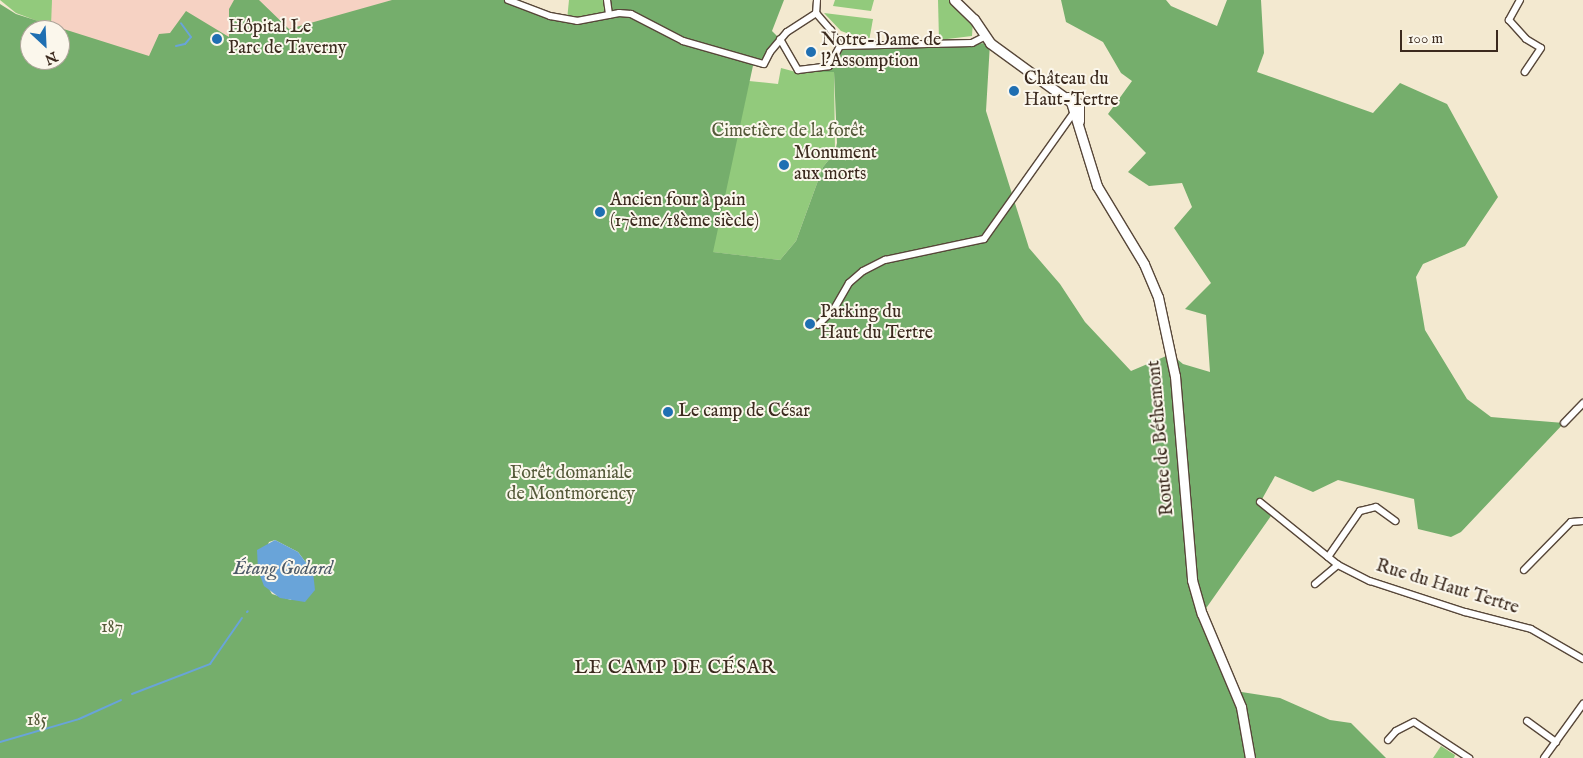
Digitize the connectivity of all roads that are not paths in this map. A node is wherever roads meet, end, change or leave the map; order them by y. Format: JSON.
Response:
{"nodes":[{"id":1,"x":508,"y":0,"type":"edge"},
{"id":2,"x":607,"y":0,"type":"edge"},
{"id":3,"x":817,"y":0,"type":"edge"},
{"id":4,"x":954,"y":0,"type":"edge"},
{"id":5,"x":1520,"y":0,"type":"edge"},
{"id":6,"x":816,"y":13,"type":"junction"},
{"id":7,"x":609,"y":15,"type":"junction"},
{"id":8,"x":986,"y":36,"type":"junction"},
{"id":9,"x":780,"y":39,"type":"junction"},
{"id":10,"x":840,"y":46,"type":"junction"},
{"id":11,"x":1525,"y":72,"type":"dead end"},
{"id":12,"x":1076,"y":114,"type":"junction"},
{"id":13,"x":818,"y":325,"type":"dead end"},
{"id":14,"x":1583,"y":403,"type":"edge"},
{"id":15,"x":1564,"y":423,"type":"dead end"},
{"id":16,"x":1260,"y":502,"type":"dead end"},
{"id":17,"x":1583,"y":520,"type":"edge"},
{"id":18,"x":1395,"y":521,"type":"dead end"},
{"id":19,"x":1328,"y":557,"type":"junction"},
{"id":20,"x":1338,"y":565,"type":"junction"},
{"id":21,"x":1524,"y":570,"type":"dead end"},
{"id":22,"x":1315,"y":584,"type":"dead end"},
{"id":23,"x":1583,"y":659,"type":"edge"},
{"id":24,"x":1583,"y":704,"type":"edge"},
{"id":25,"x":1527,"y":721,"type":"dead end"},
{"id":26,"x":1388,"y":740,"type":"dead end"},
{"id":27,"x":1556,"y":742,"type":"junction"},
{"id":28,"x":1250,"y":758,"type":"edge"},
{"id":29,"x":1469,"y":758,"type":"edge"},
{"id":30,"x":1544,"y":758,"type":"edge"}],
"edges":[{"from":1,"to":7,"type":"street"},
{"from":2,"to":7,"type":"street"},
{"from":3,"to":6,"type":"street"},
{"from":4,"to":8,"type":"street"},
{"from":5,"to":11,"type":"street"},
{"from":6,"to":9,"type":"street"},
{"from":6,"to":10,"type":"street"},
{"from":7,"to":9,"type":"street"},
{"from":8,"to":10,"type":"street"},
{"from":8,"to":12,"type":"street"},
{"from":9,"to":10,"type":"street"},
{"from":12,"to":13,"type":"street"},
{"from":12,"to":28,"type":"street","name":"Route de Béthemont"},
{"from":14,"to":15,"type":"street"},
{"from":16,"to":19,"type":"street","name":"Rue du Haut Tertre"},
{"from":17,"to":21,"type":"street"},
{"from":18,"to":19,"type":"street"},
{"from":19,"to":20,"type":"street","name":"Rue du Haut Tertre"},
{"from":20,"to":22,"type":"street"},
{"from":20,"to":23,"type":"street","name":"Rue du Haut Tertre"},
{"from":24,"to":27,"type":"street"},
{"from":25,"to":27,"type":"street"},
{"from":26,"to":29,"type":"street"},
{"from":27,"to":30,"type":"street"}]}
